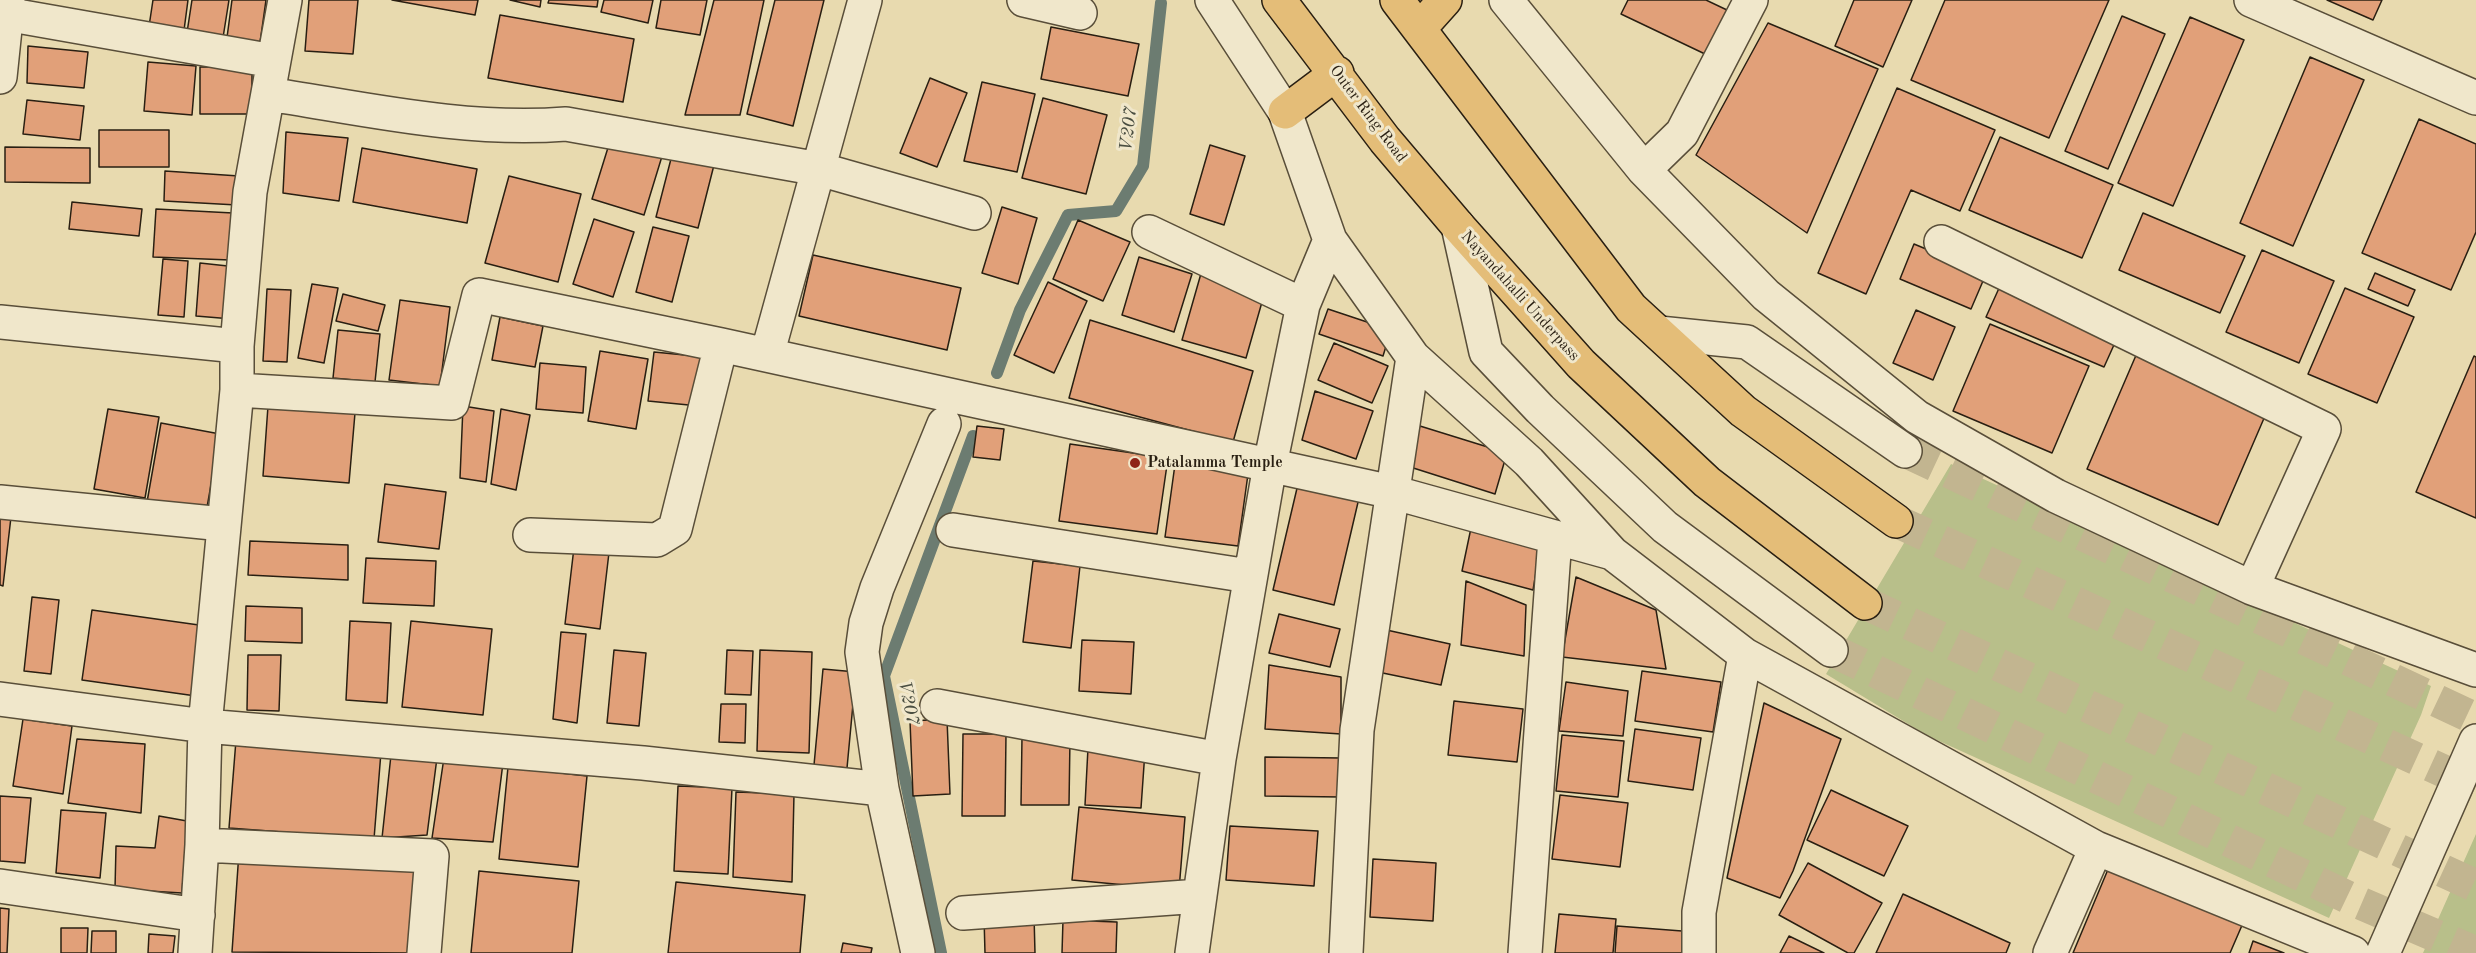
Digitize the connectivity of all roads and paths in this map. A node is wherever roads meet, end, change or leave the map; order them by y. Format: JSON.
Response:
{"nodes":[{"id":1,"x":285,"y":0,"type":"edge"},
{"id":2,"x":865,"y":0,"type":"edge"},
{"id":3,"x":1024,"y":0,"type":"edge"},
{"id":4,"x":1212,"y":0,"type":"edge"},
{"id":5,"x":1279,"y":0,"type":"edge"},
{"id":6,"x":1397,"y":0,"type":"edge"},
{"id":7,"x":1445,"y":0,"type":"edge"},
{"id":8,"x":1506,"y":0,"type":"edge"},
{"id":9,"x":1751,"y":0,"type":"edge"},
{"id":10,"x":2251,"y":0,"type":"edge"},
{"id":11,"x":5,"y":9,"type":"edge"},
{"id":12,"x":1080,"y":13,"type":"dead end"},
{"id":13,"x":1419,"y":29,"type":"junction"},
{"id":14,"x":273,"y":61,"type":"junction"},
{"id":15,"x":1337,"y":74,"type":"junction"},
{"id":16,"x":0,"y":77,"type":"edge"},
{"id":17,"x":268,"y":94,"type":"junction"},
{"id":18,"x":2476,"y":98,"type":"edge"},
{"id":19,"x":1285,"y":112,"type":"junction"},
{"id":20,"x":819,"y":170,"type":"junction"},
{"id":21,"x":1644,"y":170,"type":"junction"},
{"id":22,"x":974,"y":213,"type":"dead end"},
{"id":23,"x":1458,"y":226,"type":"junction"},
{"id":24,"x":1149,"y":232,"type":"dead end"},
{"id":25,"x":1330,"y":240,"type":"junction"},
{"id":26,"x":1941,"y":242,"type":"dead end"},
{"id":27,"x":1303,"y":305,"type":"junction"},
{"id":28,"x":0,"y":322,"type":"edge"},
{"id":29,"x":1659,"y":333,"type":"junction"},
{"id":30,"x":721,"y":345,"type":"junction"},
{"id":31,"x":237,"y":346,"type":"junction"},
{"id":32,"x":767,"y":355,"type":"junction"},
{"id":33,"x":1413,"y":357,"type":"junction"},
{"id":34,"x":237,"y":390,"type":"junction"},
{"id":35,"x":944,"y":424,"type":"dead end"},
{"id":36,"x":1905,"y":450,"type":"tunnel mouth"},
{"id":37,"x":1270,"y":465,"type":"junction"},
{"id":38,"x":1392,"y":492,"type":"junction"},
{"id":39,"x":0,"y":502,"type":"edge"},
{"id":40,"x":1896,"y":521,"type":"tunnel mouth"},
{"id":41,"x":223,"y":524,"type":"junction"},
{"id":42,"x":953,"y":530,"type":"dead end"},
{"id":43,"x":530,"y":535,"type":"dead end"},
{"id":44,"x":1555,"y":538,"type":"junction"},
{"id":45,"x":1612,"y":553,"type":"junction"},
{"id":46,"x":1250,"y":576,"type":"junction"},
{"id":47,"x":2252,"y":588,"type":"junction"},
{"id":48,"x":1865,"y":603,"type":"tunnel mouth"},
{"id":49,"x":1831,"y":650,"type":"tunnel mouth"},
{"id":50,"x":1744,"y":655,"type":"junction"},
{"id":51,"x":2476,"y":670,"type":"edge"},
{"id":52,"x":0,"y":699,"type":"edge"},
{"id":53,"x":937,"y":706,"type":"dead end"},
{"id":54,"x":205,"y":726,"type":"junction"},
{"id":55,"x":2476,"y":741,"type":"edge"},
{"id":56,"x":1219,"y":759,"type":"junction"},
{"id":57,"x":882,"y":789,"type":"junction"},
{"id":58,"x":202,"y":845,"type":"junction"},
{"id":59,"x":2096,"y":848,"type":"junction"},
{"id":60,"x":0,"y":886,"type":"edge"},
{"id":61,"x":1200,"y":896,"type":"junction"},
{"id":62,"x":963,"y":913,"type":"dead end"},
{"id":63,"x":198,"y":915,"type":"junction"},
{"id":64,"x":195,"y":953,"type":"edge"},
{"id":65,"x":424,"y":953,"type":"edge"},
{"id":66,"x":918,"y":953,"type":"edge"},
{"id":67,"x":1192,"y":953,"type":"edge"},
{"id":68,"x":1346,"y":953,"type":"edge"},
{"id":69,"x":1525,"y":953,"type":"edge"},
{"id":70,"x":1699,"y":953,"type":"edge"},
{"id":71,"x":2050,"y":953,"type":"edge"},
{"id":72,"x":2354,"y":953,"type":"edge"},
{"id":73,"x":2383,"y":953,"type":"edge"}],
"edges":[{"from":1,"to":14,"type":"street"},
{"from":2,"to":20,"type":"street"},
{"from":3,"to":12,"type":"street"},
{"from":4,"to":19,"type":"street"},
{"from":5,"to":15,"type":"highway","name":"Outer Ring Road"},
{"from":6,"to":13,"type":"highway"},
{"from":7,"to":13,"type":"highway"},
{"from":8,"to":21,"type":"street"},
{"from":9,"to":21,"type":"street"},
{"from":10,"to":18,"type":"street"},
{"from":11,"to":14,"type":"street"},
{"from":11,"to":16,"type":"street"},
{"from":13,"to":29,"type":"highway"},
{"from":14,"to":17,"type":"street"},
{"from":15,"to":19,"type":"highway"},
{"from":15,"to":23,"type":"highway","name":"Outer Ring Road"},
{"from":17,"to":20,"type":"street"},
{"from":17,"to":31,"type":"street"},
{"from":19,"to":25,"type":"street"},
{"from":20,"to":22,"type":"street"},
{"from":20,"to":32,"type":"street"},
{"from":21,"to":47,"type":"street"},
{"from":23,"to":48,"type":"highway","name":"Nayandahalli Underpass"},
{"from":23,"to":49,"type":"street","name":"Nayandahalli Underpass"},
{"from":24,"to":27,"type":"street"},
{"from":25,"to":27,"type":"street"},
{"from":25,"to":33,"type":"street"},
{"from":26,"to":47,"type":"street"},
{"from":27,"to":37,"type":"street"},
{"from":28,"to":31,"type":"street"},
{"from":29,"to":36,"type":"street"},
{"from":29,"to":40,"type":"highway"},
{"from":30,"to":32,"type":"street"},
{"from":30,"to":34,"type":"street"},
{"from":30,"to":43,"type":"street"},
{"from":31,"to":34,"type":"street"},
{"from":32,"to":37,"type":"street"},
{"from":33,"to":38,"type":"street"},
{"from":33,"to":45,"type":"street"},
{"from":34,"to":41,"type":"street"},
{"from":35,"to":57,"type":"street"},
{"from":37,"to":38,"type":"street"},
{"from":37,"to":46,"type":"street"},
{"from":38,"to":44,"type":"street"},
{"from":38,"to":68,"type":"street"},
{"from":39,"to":41,"type":"street"},
{"from":41,"to":54,"type":"street"},
{"from":42,"to":46,"type":"street"},
{"from":44,"to":45,"type":"street"},
{"from":44,"to":69,"type":"street"},
{"from":45,"to":50,"type":"street"},
{"from":46,"to":56,"type":"street"},
{"from":47,"to":51,"type":"street"},
{"from":50,"to":59,"type":"street"},
{"from":50,"to":70,"type":"street"},
{"from":52,"to":54,"type":"street"},
{"from":53,"to":56,"type":"street"},
{"from":54,"to":57,"type":"street"},
{"from":54,"to":58,"type":"street"},
{"from":55,"to":73,"type":"street"},
{"from":56,"to":61,"type":"street"},
{"from":57,"to":66,"type":"street"},
{"from":58,"to":63,"type":"street"},
{"from":58,"to":65,"type":"street"},
{"from":59,"to":71,"type":"street"},
{"from":59,"to":72,"type":"street"},
{"from":60,"to":63,"type":"street"},
{"from":61,"to":62,"type":"street"},
{"from":61,"to":67,"type":"street"},
{"from":63,"to":64,"type":"street"}]}
